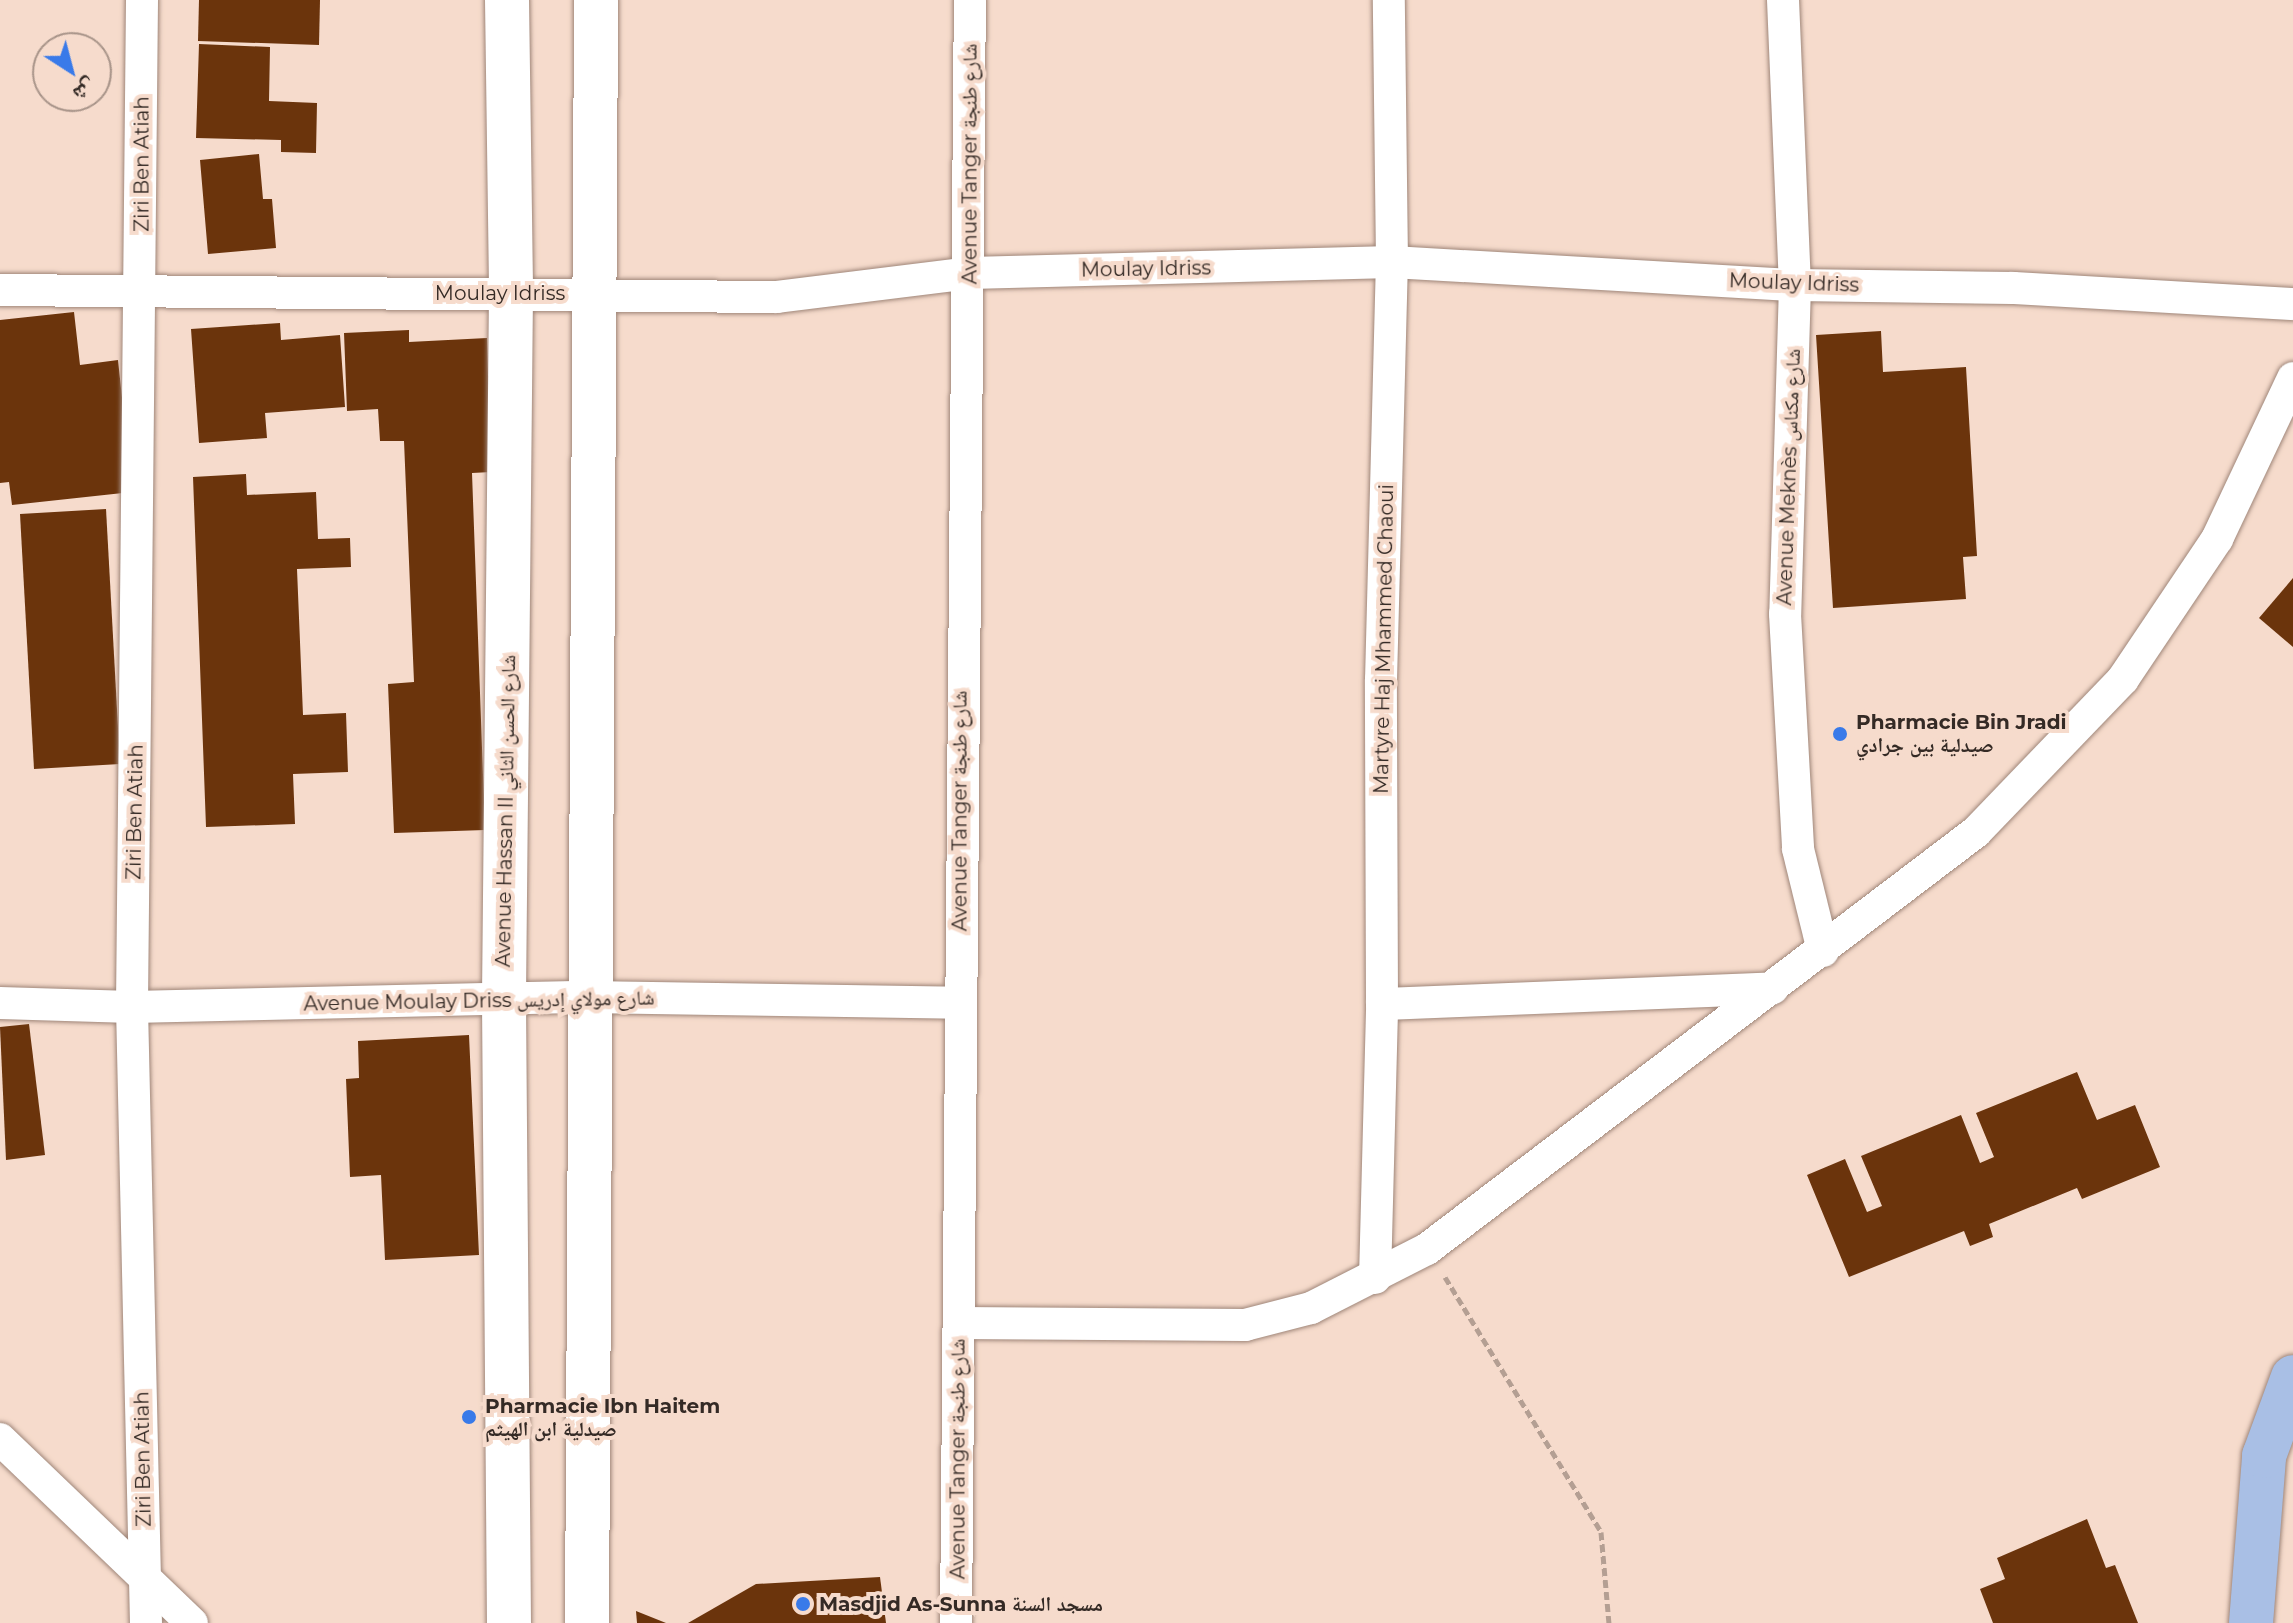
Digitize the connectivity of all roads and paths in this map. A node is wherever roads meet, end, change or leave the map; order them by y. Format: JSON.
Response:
{"nodes":[{"id":1,"x":142,"y":0,"type":"edge"},
{"id":2,"x":507,"y":0,"type":"edge"},
{"id":3,"x":596,"y":0,"type":"edge"},
{"id":4,"x":970,"y":0,"type":"edge"},
{"id":5,"x":1389,"y":0,"type":"edge"},
{"id":6,"x":1783,"y":0,"type":"edge"},
{"id":7,"x":1392,"y":262,"type":"junction"},
{"id":8,"x":970,"y":273,"type":"junction"},
{"id":9,"x":1795,"y":285,"type":"junction"},
{"id":10,"x":0,"y":290,"type":"edge"},
{"id":11,"x":597,"y":292,"type":"junction"},
{"id":12,"x":142,"y":293,"type":"junction"},
{"id":13,"x":511,"y":293,"type":"junction"},
{"id":14,"x":2293,"y":304,"type":"edge"},
{"id":15,"x":2293,"y":378,"type":"edge"},
{"id":16,"x":1823,"y":951,"type":"junction"},
{"id":17,"x":1773,"y":988,"type":"junction"},
{"id":18,"x":587,"y":997,"type":"junction"},
{"id":19,"x":504,"y":1002,"type":"junction"},
{"id":20,"x":0,"y":1003,"type":"edge"},
{"id":21,"x":959,"y":1003,"type":"junction"},
{"id":22,"x":1382,"y":1004,"type":"junction"},
{"id":23,"x":132,"y":1007,"type":"junction"},
{"id":24,"x":1427,"y":1249,"type":"junction"},
{"id":25,"x":1375,"y":1278,"type":"junction"},
{"id":26,"x":959,"y":1323,"type":"junction"},
{"id":27,"x":2293,"y":1377,"type":"edge"},
{"id":28,"x":0,"y":1439,"type":"edge"},
{"id":29,"x":146,"y":1583,"type":"junction"},
{"id":30,"x":146,"y":1623,"type":"edge"},
{"id":31,"x":192,"y":1623,"type":"edge"},
{"id":32,"x":509,"y":1623,"type":"edge"},
{"id":33,"x":587,"y":1623,"type":"edge"},
{"id":34,"x":956,"y":1623,"type":"edge"},
{"id":35,"x":1609,"y":1623,"type":"edge"},
{"id":36,"x":2251,"y":1623,"type":"edge"}],
"edges":[{"from":1,"to":12,"type":"street","name":"Ziri Ben Atiah"},
{"from":2,"to":13,"type":"street","name":"Avenue Hassan II شارع الحسن الثاني"},
{"from":3,"to":11,"type":"street"},
{"from":4,"to":8,"type":"street","name":"Avenue Tanger شارع طنجة"},
{"from":5,"to":7,"type":"street","name":"Martyre Haj Mhammed Chaoui"},
{"from":6,"to":9,"type":"street","name":"Avenue Meknès شارع مكناس"},
{"from":7,"to":8,"type":"street","name":"Moulay Idriss"},
{"from":7,"to":9,"type":"street","name":"Moulay Idriss"},
{"from":7,"to":22,"type":"street","name":"Martyre Haj Mhammed Chaoui"},
{"from":8,"to":11,"type":"street","name":"Moulay Idriss"},
{"from":8,"to":21,"type":"street","name":"Avenue Tanger شارع طنجة"},
{"from":9,"to":14,"type":"street","name":"Moulay Idriss"},
{"from":9,"to":16,"type":"street","name":"Avenue Meknès شارع مكناس"},
{"from":10,"to":12,"type":"street","name":"Moulay Idriss"},
{"from":11,"to":13,"type":"street","name":"Moulay Idriss"},
{"from":11,"to":18,"type":"street"},
{"from":12,"to":13,"type":"street","name":"Moulay Idriss"},
{"from":12,"to":23,"type":"street","name":"Ziri Ben Atiah"},
{"from":13,"to":19,"type":"street","name":"Avenue Hassan II شارع الحسن الثاني"},
{"from":15,"to":16,"type":"street"},
{"from":16,"to":17,"type":"street"},
{"from":17,"to":22,"type":"street"},
{"from":17,"to":24,"type":"street"},
{"from":18,"to":19,"type":"street","name":"Avenue Moulay Driss شارع مولاي إدريس"},
{"from":18,"to":21,"type":"street","name":"Avenue Moulay Driss شارع مولاي إدريس"},
{"from":18,"to":33,"type":"street"},
{"from":19,"to":23,"type":"street","name":"Avenue Moulay Driss شارع مولاي إدريس"},
{"from":19,"to":32,"type":"street","name":"Avenue Hassan II شارع الحسن الثاني"},
{"from":20,"to":23,"type":"street","name":"Avenue Moulay Driss شارع مولاي إدريس"},
{"from":21,"to":26,"type":"street","name":"Avenue Tanger شارع طنجة"},
{"from":22,"to":25,"type":"street","name":"Martyre Haj Mhammed Chaoui"},
{"from":23,"to":29,"type":"street","name":"Ziri Ben Atiah"},
{"from":24,"to":25,"type":"street"},
{"from":24,"to":35,"type":"path"},
{"from":25,"to":26,"type":"street"},
{"from":26,"to":34,"type":"street","name":"Avenue Tanger شارع طنجة"},
{"from":27,"to":36,"type":"main road"},
{"from":28,"to":29,"type":"street"},
{"from":29,"to":30,"type":"street","name":"Ziri Ben Atiah"},
{"from":29,"to":31,"type":"street"}]}
